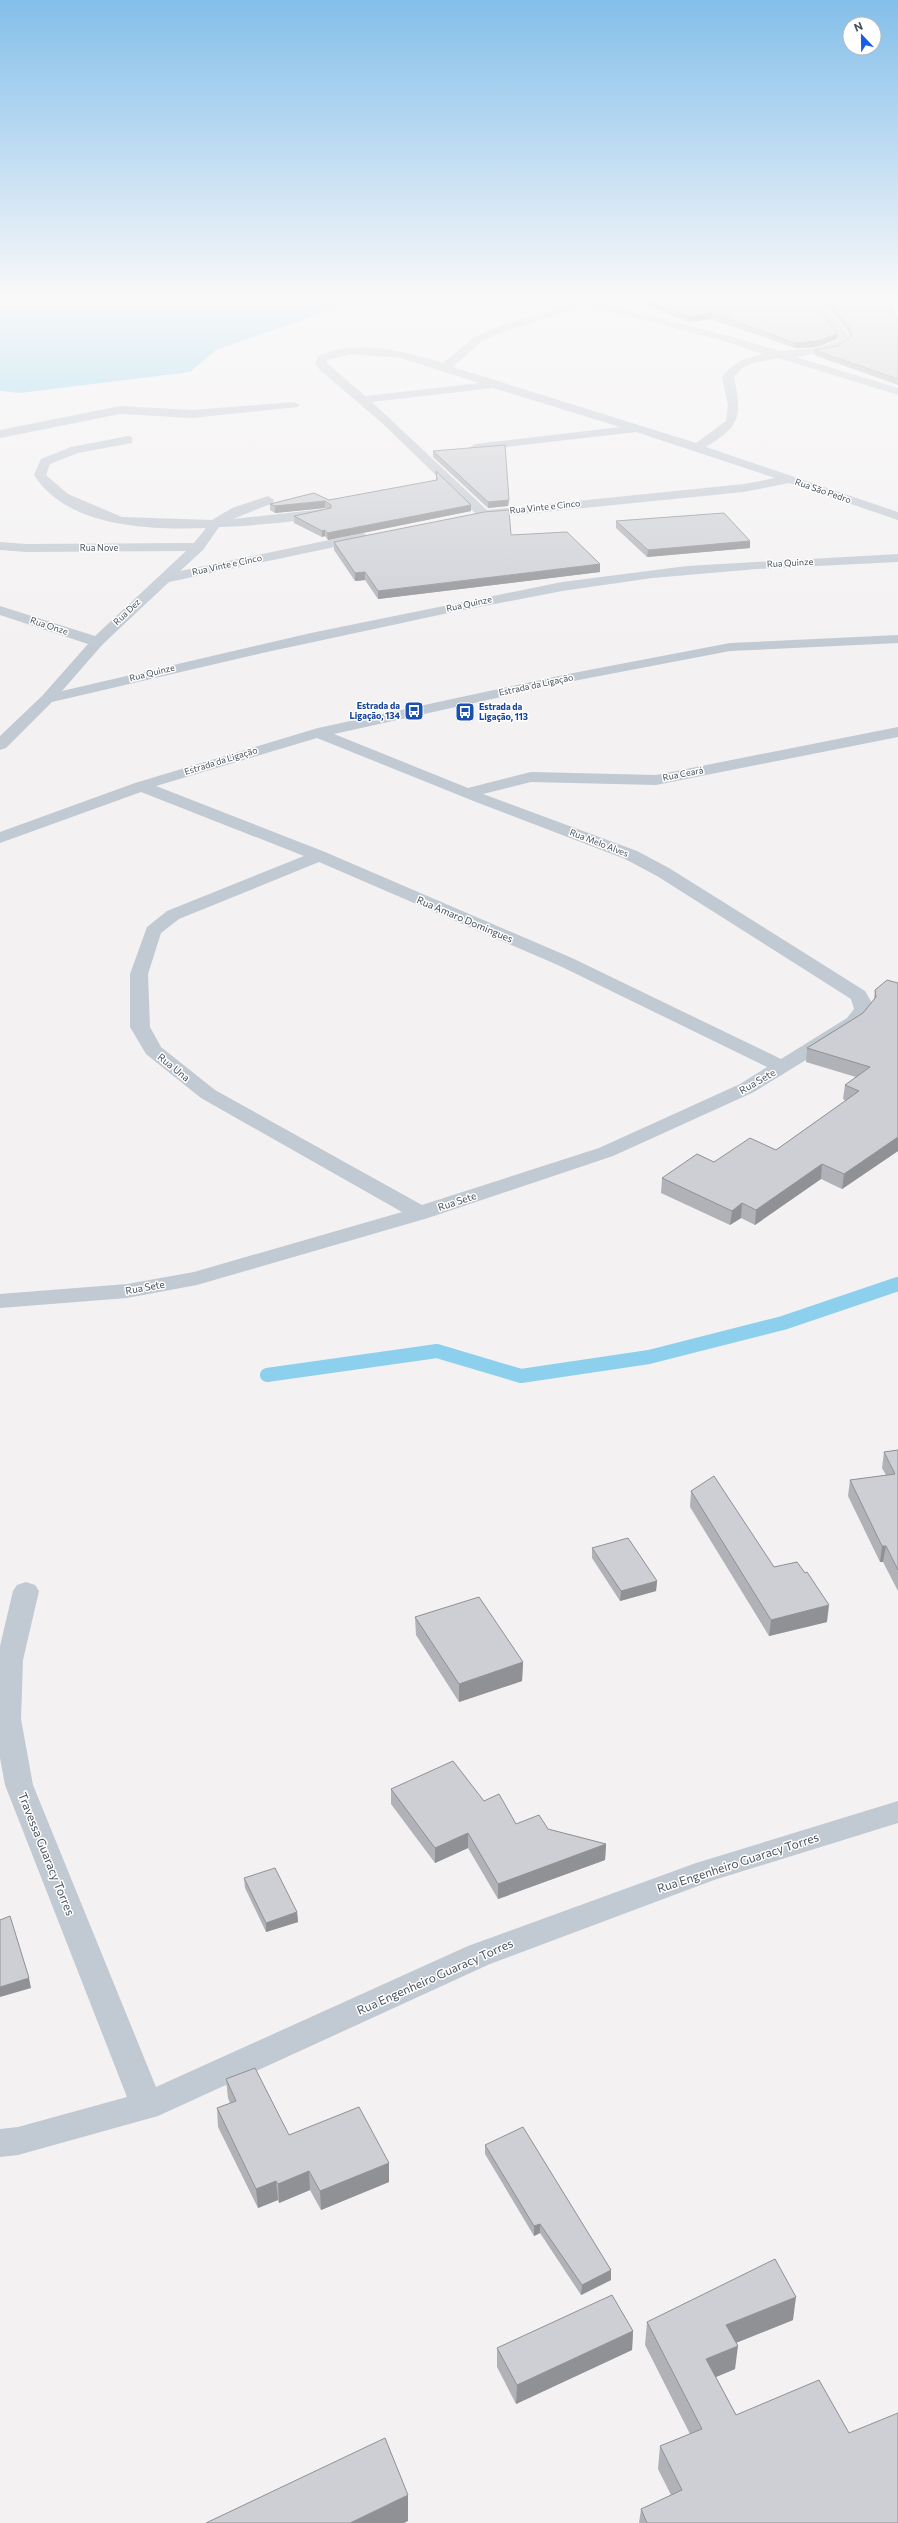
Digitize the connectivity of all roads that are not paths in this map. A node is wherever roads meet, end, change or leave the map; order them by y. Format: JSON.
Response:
{"nodes":[{"id":1,"x":106,"y":413,"type":"edge"},
{"id":2,"x":169,"y":413,"type":"edge"},
{"id":3,"x":206,"y":413,"type":"edge"},
{"id":4,"x":377,"y":413,"type":"edge"},
{"id":5,"x":588,"y":413,"type":"edge"},
{"id":6,"x":735,"y":413,"type":"edge"},
{"id":7,"x":639,"y":428,"type":"junction"},
{"id":8,"x":0,"y":434,"type":"edge"},
{"id":9,"x":128,"y":440,"type":"dead end"},
{"id":10,"x":464,"y":449,"type":"edge"},
{"id":11,"x":696,"y":449,"type":"junction"},
{"id":12,"x":433,"y":451,"type":"edge"},
{"id":13,"x":418,"y":453,"type":"junction"},
{"id":14,"x":789,"y":479,"type":"junction"},
{"id":15,"x":268,"y":500,"type":"dead end"},
{"id":16,"x":324,"y":513,"type":"edge"},
{"id":17,"x":484,"y":514,"type":"junction"},
{"id":18,"x":898,"y":516,"type":"edge"},
{"id":19,"x":468,"y":517,"type":"edge"},
{"id":20,"x":216,"y":523,"type":"junction"},
{"id":21,"x":375,"y":535,"type":"edge"},
{"id":22,"x":0,"y":546,"type":"edge"},
{"id":23,"x":198,"y":547,"type":"junction"},
{"id":24,"x":898,"y":558,"type":"edge"},
{"id":25,"x":162,"y":578,"type":"junction"},
{"id":26,"x":0,"y":610,"type":"edge"},
{"id":27,"x":898,"y":639,"type":"edge"},
{"id":28,"x":97,"y":642,"type":"junction"},
{"id":29,"x":47,"y":699,"type":"junction"},
{"id":30,"x":898,"y":732,"type":"edge"},
{"id":31,"x":318,"y":733,"type":"junction"},
{"id":32,"x":1,"y":742,"type":"edge"},
{"id":33,"x":141,"y":786,"type":"junction"},
{"id":34,"x":467,"y":793,"type":"junction"},
{"id":35,"x":0,"y":838,"type":"edge"},
{"id":36,"x":319,"y":856,"type":"junction"},
{"id":37,"x":858,"y":996,"type":"joint"},
{"id":38,"x":782,"y":1067,"type":"junction"},
{"id":39,"x":420,"y":1213,"type":"junction"},
{"id":40,"x":0,"y":1301,"type":"edge"},
{"id":41,"x":26,"y":1591,"type":"dead end"},
{"id":42,"x":898,"y":1812,"type":"edge"},
{"id":43,"x":147,"y":2106,"type":"junction"},
{"id":44,"x":0,"y":2143,"type":"edge"}],
"edges":[{"from":1,"to":8,"type":"street"},
{"from":2,"to":3,"type":"street"},
{"from":4,"to":13,"type":"street","name":"Rua São Pedro"},
{"from":5,"to":7,"type":"street","name":"Rua São Pedro"},
{"from":6,"to":11,"type":"street"},
{"from":7,"to":10,"type":"street"},
{"from":7,"to":11,"type":"street","name":"Rua São Pedro"},
{"from":9,"to":20,"type":"street"},
{"from":11,"to":14,"type":"street","name":"Rua São Pedro"},
{"from":12,"to":13,"type":"street"},
{"from":13,"to":17,"type":"street","name":"Rua São Pedro"},
{"from":14,"to":17,"type":"street","name":"Rua Vinte e Cinco"},
{"from":14,"to":18,"type":"street","name":"Rua São Pedro"},
{"from":15,"to":20,"type":"street","name":"Rua Dez"},
{"from":16,"to":20,"type":"street"},
{"from":17,"to":19,"type":"street","name":"Rua Vinte e Cinco"},
{"from":20,"to":23,"type":"street","name":"Rua Dez"},
{"from":21,"to":25,"type":"street","name":"Rua Vinte e Cinco"},
{"from":22,"to":23,"type":"street","name":"Rua Nove"},
{"from":23,"to":25,"type":"street","name":"Rua Dez"},
{"from":24,"to":29,"type":"street","name":"Rua Quinze"},
{"from":25,"to":28,"type":"street","name":"Rua Dez"},
{"from":26,"to":28,"type":"street","name":"Rua Onze"},
{"from":27,"to":31,"type":"street","name":"Estrada da Ligação"},
{"from":28,"to":29,"type":"street","name":"Rua Dez"},
{"from":29,"to":32,"type":"street","name":"Rua Dez"},
{"from":30,"to":34,"type":"street","name":"Rua Ceará"},
{"from":31,"to":33,"type":"street","name":"Estrada da Ligação"},
{"from":31,"to":34,"type":"street","name":"Rua Melo Alves"},
{"from":33,"to":35,"type":"street","name":"Estrada da Ligação"},
{"from":33,"to":36,"type":"street","name":"Rua Amaro Domingues"},
{"from":34,"to":37,"type":"street","name":"Rua Melo Alves"},
{"from":36,"to":38,"type":"street","name":"Rua Amaro Domingues"},
{"from":36,"to":39,"type":"street","name":"Rua Una"},
{"from":37,"to":38,"type":"street","name":"Rua Sete"},
{"from":38,"to":39,"type":"street","name":"Rua Sete"},
{"from":39,"to":40,"type":"street","name":"Rua Sete"},
{"from":41,"to":43,"type":"street","name":"Travessa Guaracy Torres"},
{"from":42,"to":43,"type":"street","name":"Rua Engenheiro Guaracy Torres"},
{"from":43,"to":44,"type":"street","name":"Rua Engenheiro Guaracy Torres"}]}
